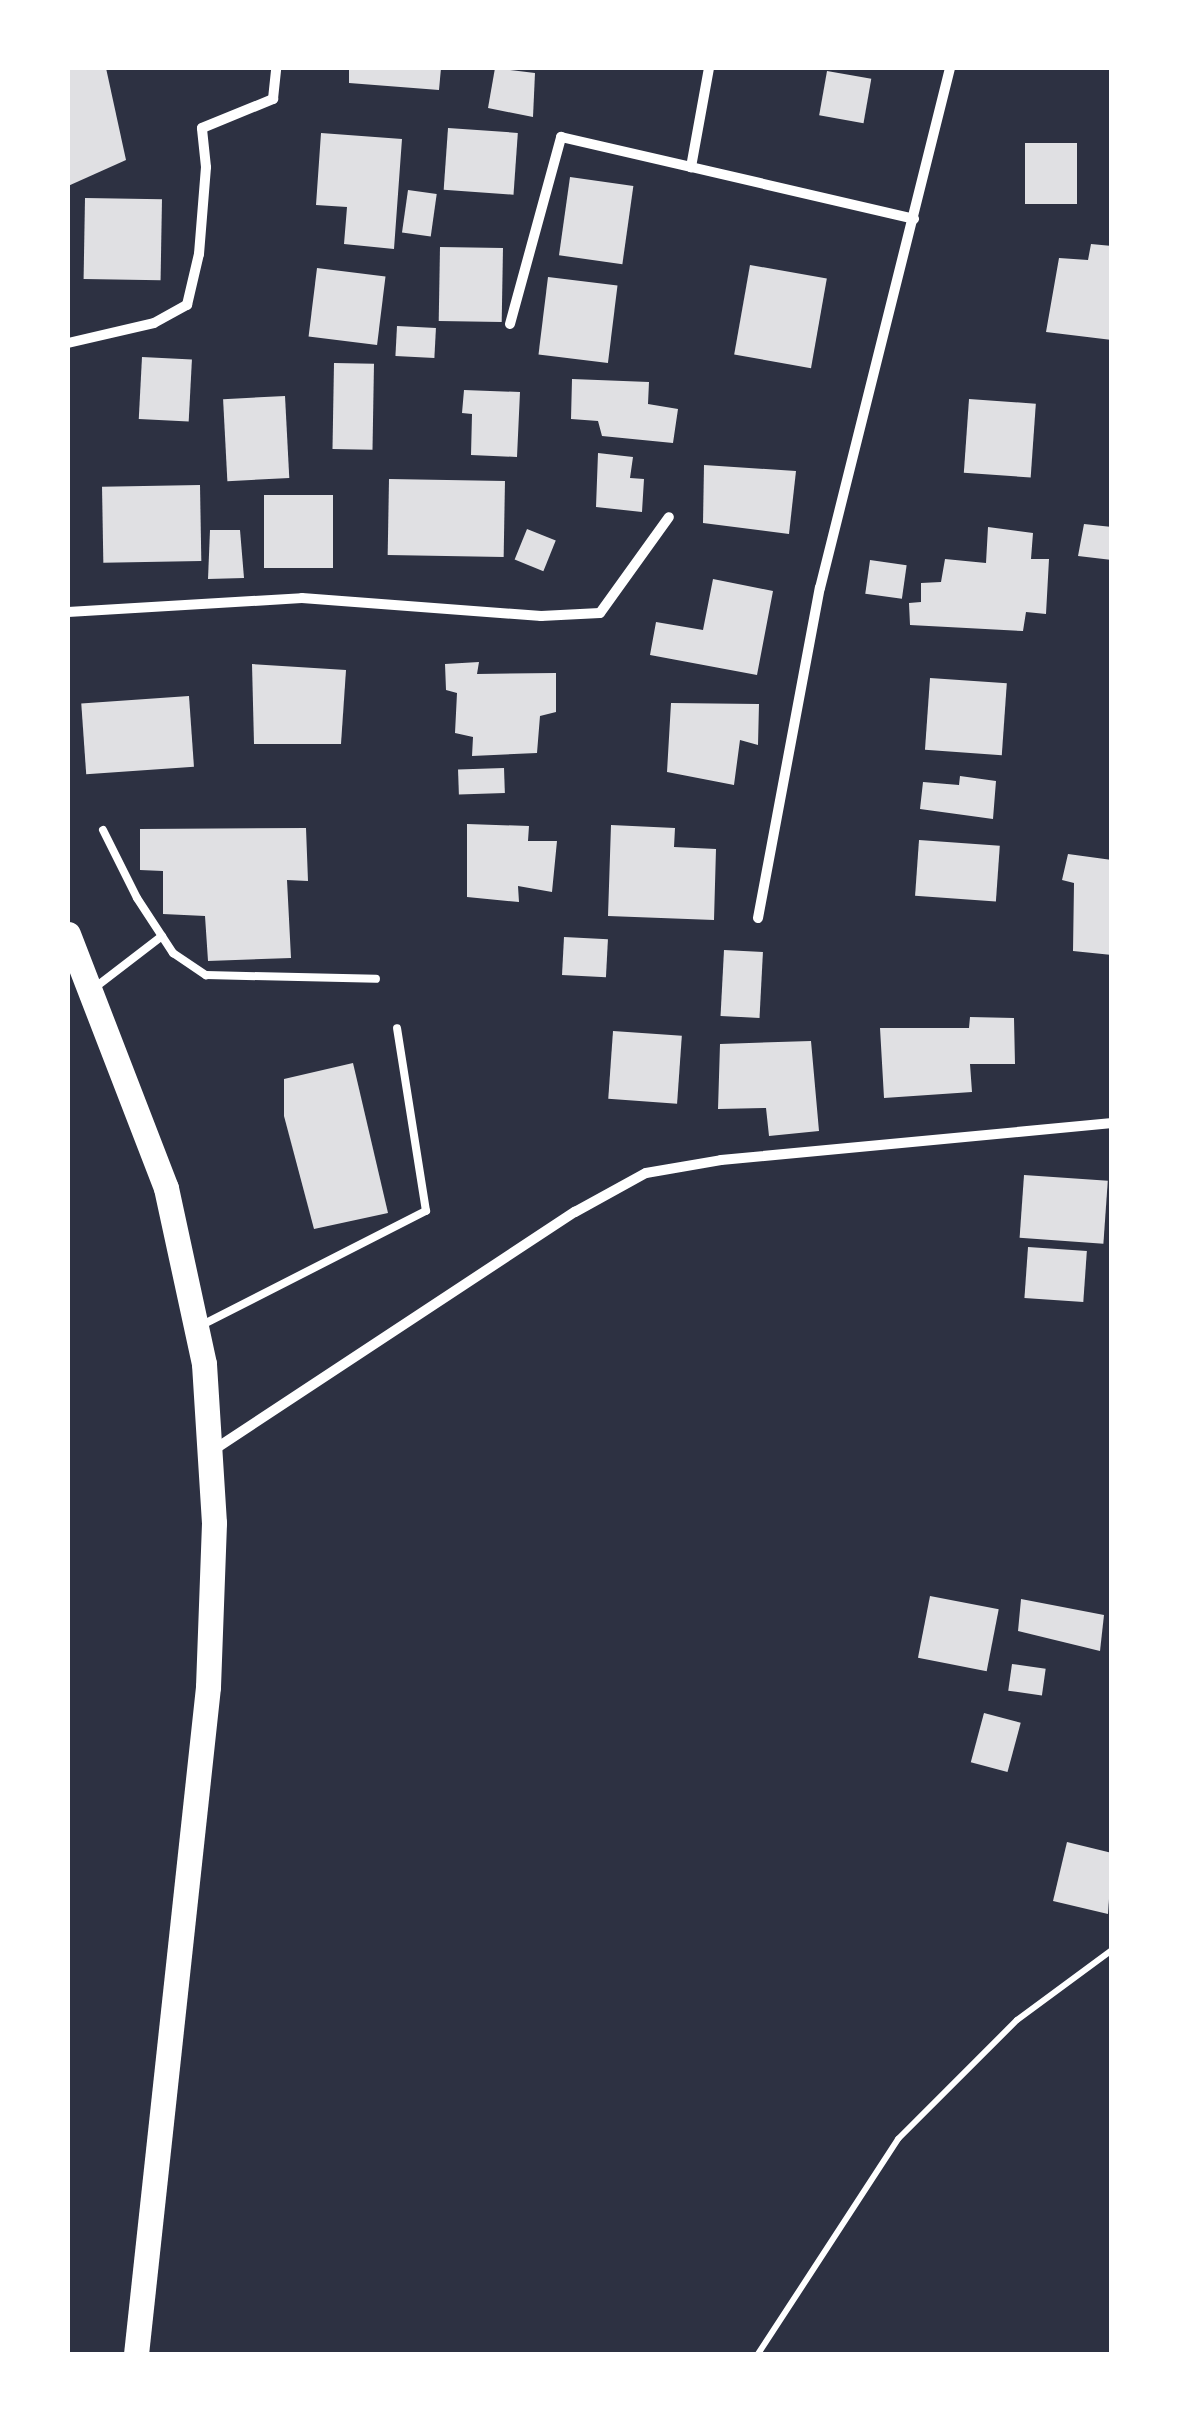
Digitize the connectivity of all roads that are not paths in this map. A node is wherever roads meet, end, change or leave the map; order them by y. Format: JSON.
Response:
{"nodes":[{"id":1,"x":276,"y":68,"type":"edge"},
{"id":2,"x":709,"y":68,"type":"edge"},
{"id":3,"x":950,"y":68,"type":"edge"},
{"id":4,"x":692,"y":168,"type":"junction"},
{"id":5,"x":914,"y":220,"type":"junction"},
{"id":6,"x":510,"y":324,"type":"dead end"},
{"id":7,"x":68,"y":343,"type":"edge"},
{"id":8,"x":669,"y":517,"type":"dead end"},
{"id":9,"x":68,"y":612,"type":"edge"},
{"id":10,"x":103,"y":830,"type":"dead end"},
{"id":11,"x":758,"y":918,"type":"dead end"},
{"id":12,"x":68,"y":934,"type":"edge"},
{"id":13,"x":162,"y":936,"type":"junction"},
{"id":14,"x":376,"y":978,"type":"dead end"},
{"id":15,"x":90,"y":991,"type":"junction"},
{"id":16,"x":397,"y":1028,"type":"dead end"},
{"id":17,"x":1112,"y":1123,"type":"edge"},
{"id":18,"x":196,"y":1328,"type":"junction"},
{"id":19,"x":210,"y":1452,"type":"junction"},
{"id":20,"x":136,"y":2354,"type":"edge"}],
"edges":[{"from":1,"to":7,"type":"street"},
{"from":2,"to":4,"type":"street"},
{"from":3,"to":5,"type":"street"},
{"from":4,"to":5,"type":"street"},
{"from":4,"to":6,"type":"street"},
{"from":5,"to":11,"type":"street"},
{"from":8,"to":9,"type":"street"},
{"from":10,"to":13,"type":"lane"},
{"from":12,"to":15,"type":"main road"},
{"from":13,"to":14,"type":"lane"},
{"from":13,"to":15,"type":"lane"},
{"from":15,"to":18,"type":"main road"},
{"from":16,"to":18,"type":"lane"},
{"from":17,"to":19,"type":"street"},
{"from":18,"to":19,"type":"main road"},
{"from":19,"to":20,"type":"main road"}]}
